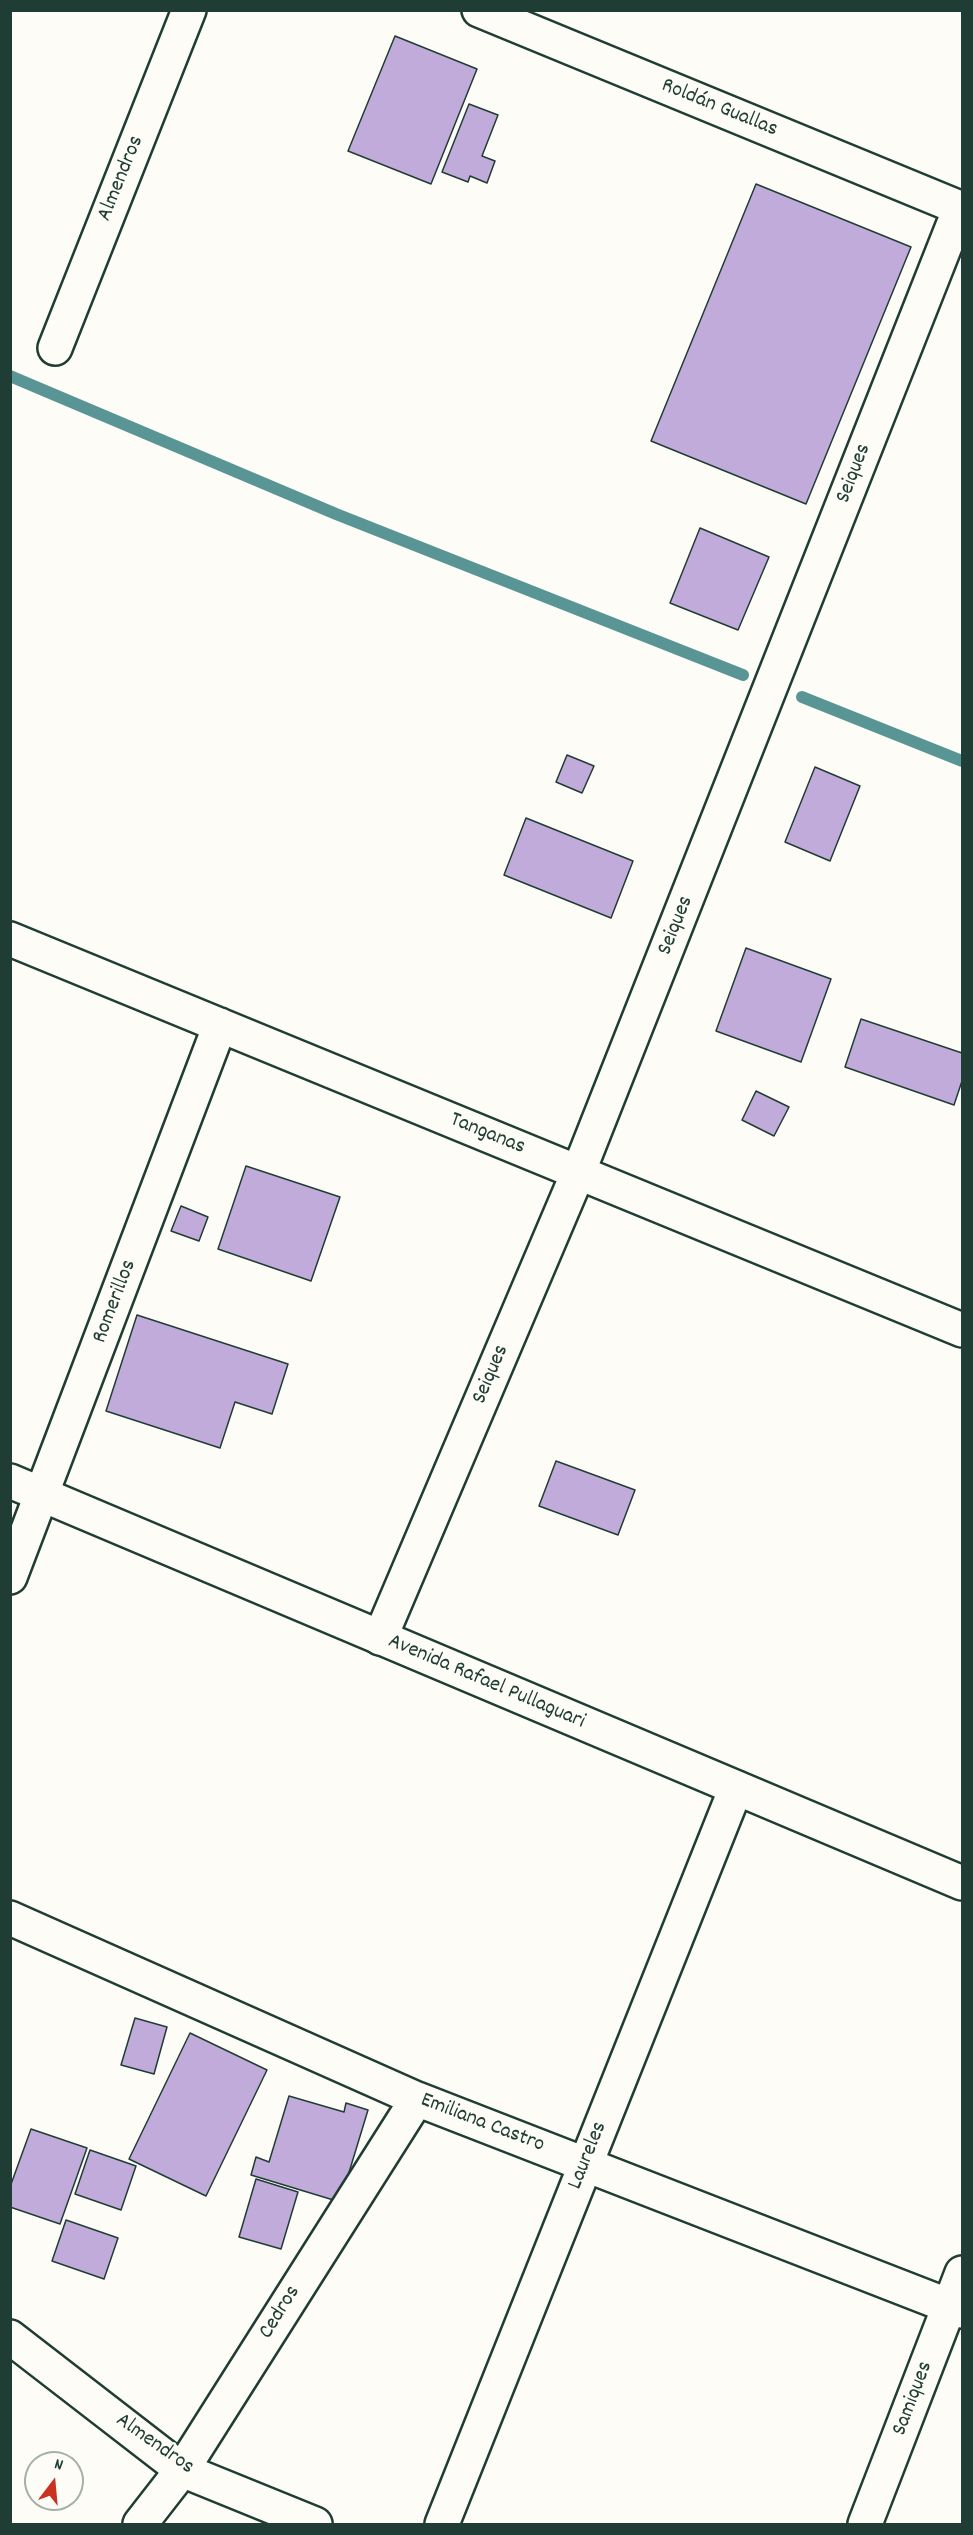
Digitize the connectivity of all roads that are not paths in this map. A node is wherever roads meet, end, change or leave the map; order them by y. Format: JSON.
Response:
{"nodes":[{"id":1,"x":189,"y":10,"type":"edge"},
{"id":2,"x":479,"y":10,"type":"edge"},
{"id":3,"x":960,"y":208,"type":"joint"},
{"id":4,"x":55,"y":348,"type":"dead end"},
{"id":5,"x":10,"y":939,"type":"edge"},
{"id":6,"x":220,"y":1025,"type":"junction"},
{"id":7,"x":578,"y":1173,"type":"junction"},
{"id":8,"x":963,"y":1330,"type":"edge"},
{"id":9,"x":10,"y":1481,"type":"edge"},
{"id":10,"x":43,"y":1494,"type":"junction"},
{"id":11,"x":10,"y":1577,"type":"edge"},
{"id":12,"x":380,"y":1638,"type":"junction"},
{"id":13,"x":736,"y":1788,"type":"junction"},
{"id":14,"x":963,"y":1883,"type":"edge"},
{"id":15,"x":10,"y":1918,"type":"edge"},
{"id":16,"x":417,"y":2099,"type":"junction"},
{"id":17,"x":585,"y":2165,"type":"junction"},
{"id":18,"x":963,"y":2273,"type":"edge"},
{"id":19,"x":956,"y":2308,"type":"edge"},
{"id":20,"x":10,"y":2337,"type":"edge"},
{"id":21,"x":182,"y":2470,"type":"junction"},
{"id":22,"x":140,"y":2524,"type":"edge"},
{"id":23,"x":315,"y":2524,"type":"edge"},
{"id":24,"x":442,"y":2524,"type":"edge"},
{"id":25,"x":865,"y":2524,"type":"edge"}],
"edges":[{"from":1,"to":4,"type":"street","name":"Almendros"},
{"from":2,"to":3,"type":"street","name":"Roldán Guallas"},
{"from":3,"to":7,"type":"street","name":"Seiques"},
{"from":5,"to":6,"type":"street","name":"Tanganas"},
{"from":6,"to":7,"type":"street","name":"Tanganas"},
{"from":6,"to":10,"type":"street","name":"Romerillos"},
{"from":7,"to":8,"type":"street","name":"Tanganas"},
{"from":7,"to":12,"type":"street","name":"Seiques"},
{"from":9,"to":10,"type":"street","name":"Avenida Rafael Pullaguari"},
{"from":10,"to":11,"type":"street","name":"Romerillos"},
{"from":10,"to":12,"type":"street","name":"Avenida Rafael Pullaguari"},
{"from":12,"to":13,"type":"street","name":"Avenida Rafael Pullaguari"},
{"from":13,"to":14,"type":"street","name":"Avenida Rafael Pullaguari"},
{"from":13,"to":17,"type":"street","name":"Laureles"},
{"from":15,"to":16,"type":"street","name":"Emiliana Castro"},
{"from":16,"to":17,"type":"street","name":"Emiliana Castro"},
{"from":16,"to":21,"type":"street","name":"Cedros"},
{"from":17,"to":19,"type":"street","name":"Emiliana Castro"},
{"from":17,"to":24,"type":"street","name":"Laureles"},
{"from":18,"to":19,"type":"street","name":"Samiques"},
{"from":19,"to":25,"type":"street","name":"Samiques"},
{"from":20,"to":21,"type":"street","name":"Almendros"},
{"from":21,"to":22,"type":"street","name":"Cedros"},
{"from":21,"to":23,"type":"street","name":"Almendros"}]}
